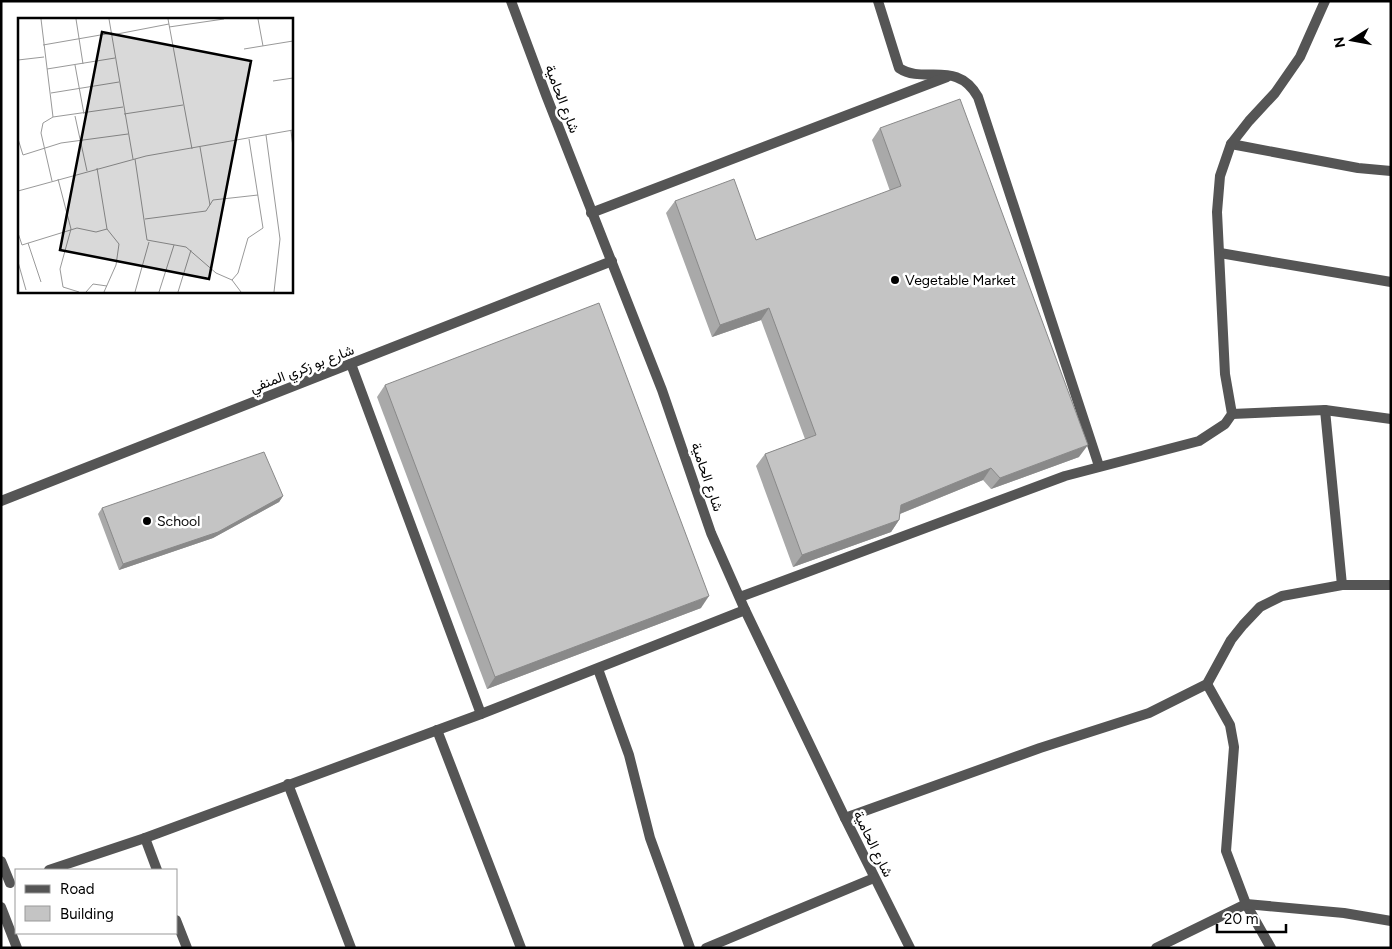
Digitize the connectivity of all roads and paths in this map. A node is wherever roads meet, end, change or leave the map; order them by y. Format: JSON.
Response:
{"nodes":[{"id":1,"x":512,"y":1,"type":"edge"},
{"id":2,"x":878,"y":1,"type":"edge"},
{"id":3,"x":1325,"y":1,"type":"edge"},
{"id":4,"x":949,"y":76,"type":"junction"},
{"id":5,"x":1231,"y":144,"type":"junction"},
{"id":6,"x":1391,"y":171,"type":"edge"},
{"id":7,"x":591,"y":213,"type":"junction"},
{"id":8,"x":1220,"y":253,"type":"junction"},
{"id":9,"x":612,"y":261,"type":"junction"},
{"id":10,"x":1391,"y":282,"type":"edge"},
{"id":11,"x":351,"y":364,"type":"junction"},
{"id":12,"x":1325,"y":410,"type":"junction"},
{"id":13,"x":1232,"y":414,"type":"junction"},
{"id":14,"x":1391,"y":419,"type":"edge"},
{"id":15,"x":1099,"y":466,"type":"junction"},
{"id":16,"x":1,"y":501,"type":"edge"},
{"id":17,"x":1342,"y":585,"type":"junction"},
{"id":18,"x":1391,"y":585,"type":"edge"},
{"id":19,"x":740,"y":597,"type":"junction"},
{"id":20,"x":746,"y":610,"type":"junction"},
{"id":21,"x":598,"y":669,"type":"junction"},
{"id":22,"x":1207,"y":684,"type":"junction"},
{"id":23,"x":481,"y":714,"type":"junction"},
{"id":24,"x":437,"y":730,"type":"junction"},
{"id":25,"x":288,"y":784,"type":"junction"},
{"id":26,"x":845,"y":818,"type":"junction"},
{"id":27,"x":145,"y":838,"type":"junction"},
{"id":28,"x":1,"y":861,"type":"edge"},
{"id":29,"x":52,"y":869,"type":"edge"},
{"id":30,"x":157,"y":869,"type":"edge"},
{"id":31,"x":874,"y":878,"type":"junction"},
{"id":32,"x":9,"y":884,"type":"edge"},
{"id":33,"x":1246,"y":904,"type":"junction"},
{"id":34,"x":1,"y":907,"type":"edge"},
{"id":35,"x":1391,"y":921,"type":"edge"},
{"id":36,"x":178,"y":925,"type":"edge"},
{"id":37,"x":17,"y":948,"type":"edge"},
{"id":38,"x":187,"y":948,"type":"edge"},
{"id":39,"x":351,"y":948,"type":"edge"},
{"id":40,"x":521,"y":948,"type":"edge"},
{"id":41,"x":690,"y":948,"type":"edge"},
{"id":42,"x":706,"y":948,"type":"edge"},
{"id":43,"x":910,"y":948,"type":"edge"},
{"id":44,"x":1156,"y":948,"type":"edge"},
{"id":45,"x":1271,"y":948,"type":"edge"}],
"edges":[{"from":1,"to":7,"type":"street","name":"شارع الحامية"},
{"from":2,"to":4,"type":"street"},
{"from":3,"to":5,"type":"street"},
{"from":4,"to":7,"type":"street"},
{"from":4,"to":15,"type":"street"},
{"from":5,"to":6,"type":"street"},
{"from":5,"to":8,"type":"street"},
{"from":7,"to":9,"type":"street","name":"شارع الحامية"},
{"from":8,"to":10,"type":"street"},
{"from":8,"to":13,"type":"street"},
{"from":9,"to":11,"type":"street","name":"شارع بو زكري المنفي"},
{"from":9,"to":19,"type":"street","name":"شارع الحامية"},
{"from":11,"to":16,"type":"street","name":"شارع بو زكري المنفي"},
{"from":11,"to":23,"type":"street"},
{"from":12,"to":13,"type":"street"},
{"from":12,"to":14,"type":"street"},
{"from":12,"to":17,"type":"street"},
{"from":13,"to":15,"type":"street"},
{"from":15,"to":19,"type":"street"},
{"from":17,"to":18,"type":"street"},
{"from":17,"to":22,"type":"street"},
{"from":19,"to":20,"type":"street","name":"شارع الحامية"},
{"from":20,"to":21,"type":"street"},
{"from":20,"to":26,"type":"street","name":"شارع الحامية"},
{"from":21,"to":23,"type":"street"},
{"from":21,"to":41,"type":"street"},
{"from":22,"to":26,"type":"street"},
{"from":22,"to":33,"type":"street"},
{"from":23,"to":24,"type":"street"},
{"from":24,"to":25,"type":"street"},
{"from":24,"to":40,"type":"street"},
{"from":25,"to":27,"type":"street"},
{"from":25,"to":39,"type":"street"},
{"from":26,"to":31,"type":"street","name":"شارع الحامية"},
{"from":27,"to":29,"type":"street"},
{"from":27,"to":30,"type":"street"},
{"from":28,"to":32,"type":"street"},
{"from":31,"to":42,"type":"street"},
{"from":31,"to":43,"type":"street","name":"شارع الحامية"},
{"from":33,"to":35,"type":"street"},
{"from":33,"to":44,"type":"street"},
{"from":33,"to":45,"type":"street"},
{"from":34,"to":37,"type":"street"},
{"from":36,"to":38,"type":"street"}]}
